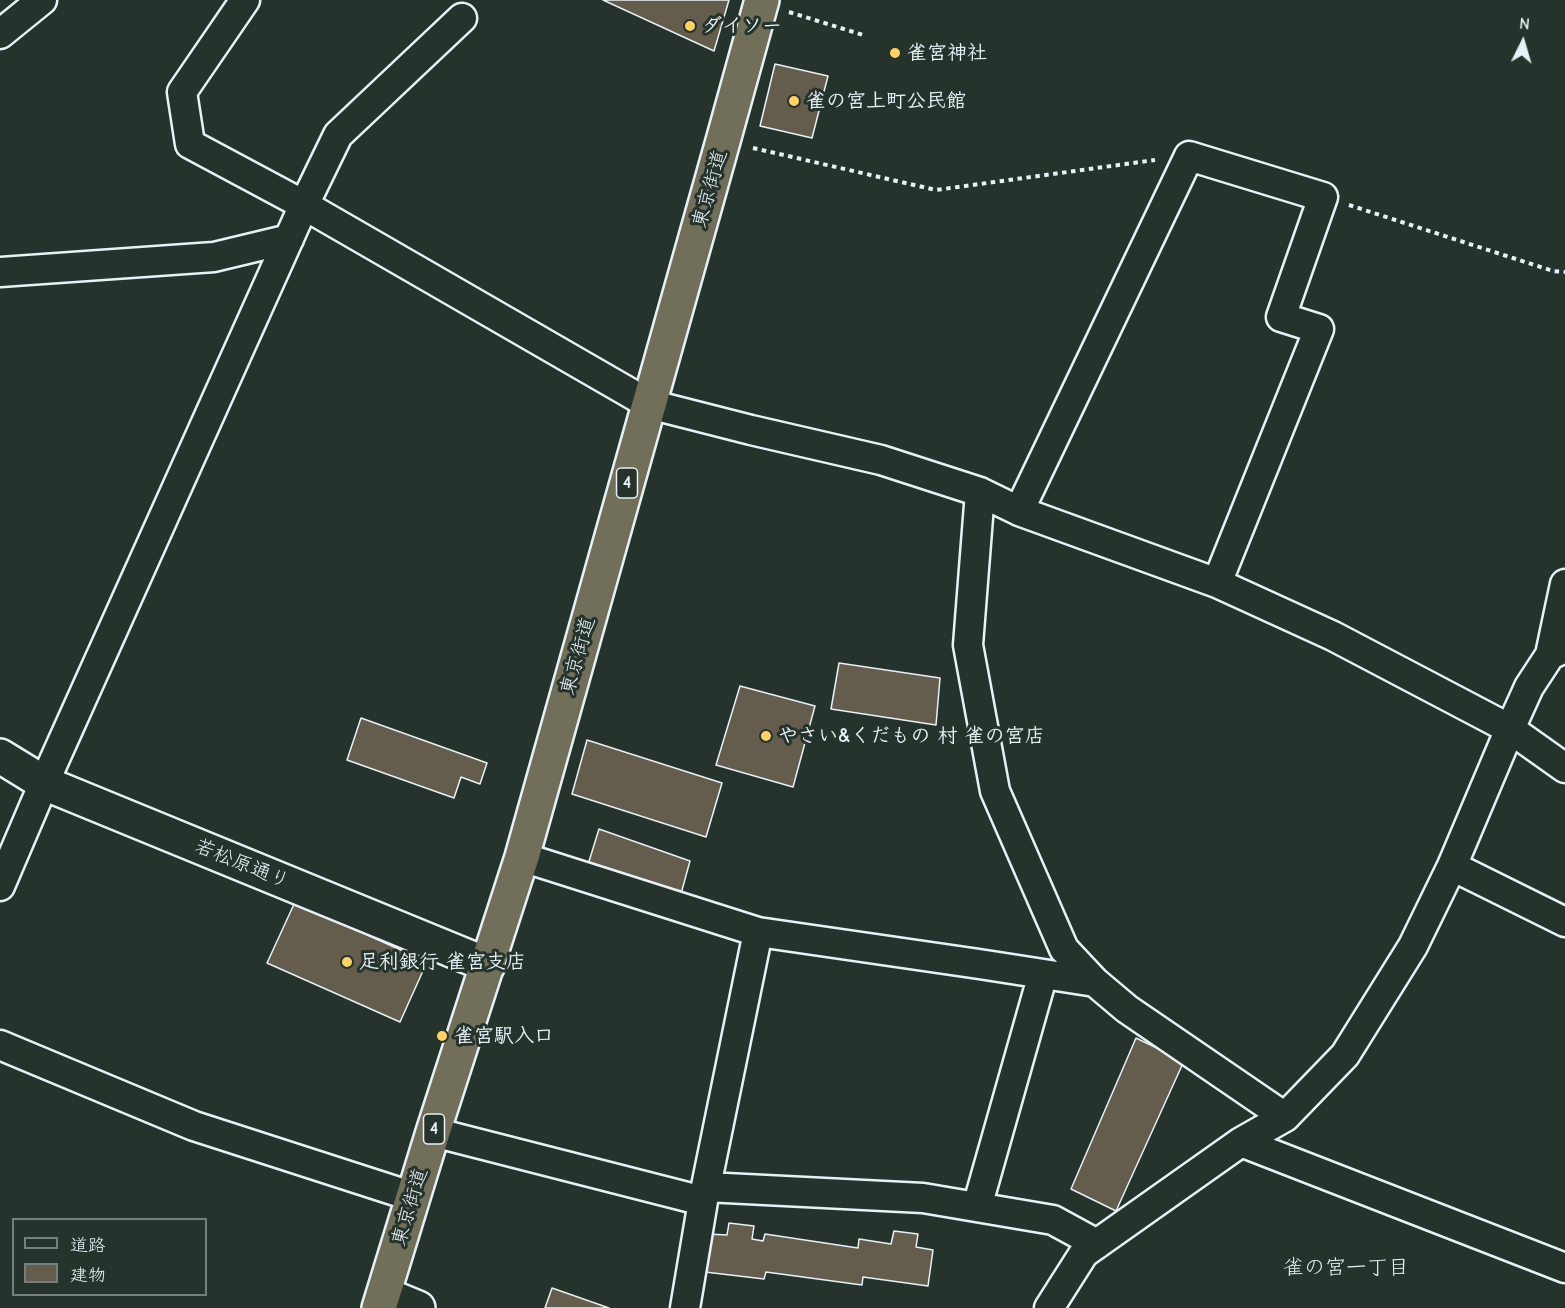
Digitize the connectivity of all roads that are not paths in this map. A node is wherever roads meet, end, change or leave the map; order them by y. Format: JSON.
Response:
{"nodes":[{"id":1,"x":42,"y":0,"type":"edge"},
{"id":2,"x":246,"y":0,"type":"edge"},
{"id":3,"x":761,"y":2,"type":"edge"},
{"id":4,"x":462,"y":18,"type":"dead end"},
{"id":5,"x":0,"y":34,"type":"edge"},
{"id":6,"x":304,"y":205,"type":"junction"},
{"id":7,"x":289,"y":239,"type":"junction"},
{"id":8,"x":0,"y":272,"type":"edge"},
{"id":9,"x":649,"y":404,"type":"junction"},
{"id":10,"x":980,"y":492,"type":"junction"},
{"id":11,"x":1019,"y":511,"type":"junction"},
{"id":12,"x":1217,"y":583,"type":"junction"},
{"id":13,"x":1565,"y":584,"type":"edge"},
{"id":14,"x":1557,"y":651,"type":"edge"},
{"id":15,"x":1509,"y":729,"type":"junction"},
{"id":16,"x":0,"y":756,"type":"edge"},
{"id":17,"x":1565,"y":768,"type":"edge"},
{"id":18,"x":44,"y":783,"type":"junction"},
{"id":19,"x":522,"y":857,"type":"junction"},
{"id":20,"x":1452,"y":866,"type":"junction"},
{"id":21,"x":0,"y":886,"type":"edge"},
{"id":22,"x":1565,"y":922,"type":"edge"},
{"id":23,"x":758,"y":932,"type":"junction"},
{"id":24,"x":488,"y":965,"type":"junction"},
{"id":25,"x":1043,"y":974,"type":"junction"},
{"id":26,"x":1095,"y":982,"type":"junction"},
{"id":27,"x":0,"y":1045,"type":"edge"},
{"id":28,"x":1285,"y":1117,"type":"junction"},
{"id":29,"x":433,"y":1132,"type":"junction"},
{"id":30,"x":1241,"y":1142,"type":"junction"},
{"id":31,"x":704,"y":1194,"type":"junction"},
{"id":32,"x":414,"y":1197,"type":"junction"},
{"id":33,"x":977,"y":1207,"type":"junction"},
{"id":34,"x":1096,"y":1244,"type":"junction"},
{"id":35,"x":1565,"y":1268,"type":"edge"},
{"id":36,"x":382,"y":1301,"type":"edge"},
{"id":37,"x":418,"y":1308,"type":"edge"},
{"id":38,"x":684,"y":1308,"type":"edge"},
{"id":39,"x":1049,"y":1308,"type":"edge"}],
"edges":[{"from":1,"to":5,"type":"street"},
{"from":2,"to":6,"type":"street"},
{"from":3,"to":9,"type":"highway","name":"東京街道","number":"4"},
{"from":4,"to":6,"type":"street"},
{"from":6,"to":7,"type":"street"},
{"from":6,"to":9,"type":"street"},
{"from":7,"to":8,"type":"street"},
{"from":7,"to":18,"type":"street"},
{"from":9,"to":10,"type":"street"},
{"from":9,"to":19,"type":"highway","name":"東京街道","number":"4"},
{"from":10,"to":11,"type":"street"},
{"from":10,"to":26,"type":"street"},
{"from":11,"to":12,"type":"street"},
{"from":11,"to":12,"type":"street"},
{"from":12,"to":15,"type":"street"},
{"from":13,"to":14,"type":"street"},
{"from":14,"to":15,"type":"street"},
{"from":15,"to":17,"type":"street"},
{"from":15,"to":20,"type":"street"},
{"from":16,"to":18,"type":"street","name":"若松原通り"},
{"from":18,"to":21,"type":"street"},
{"from":18,"to":24,"type":"street","name":"若松原通り"},
{"from":19,"to":23,"type":"street"},
{"from":19,"to":24,"type":"highway","name":"東京街道","number":"4"},
{"from":20,"to":22,"type":"street"},
{"from":20,"to":28,"type":"street"},
{"from":23,"to":25,"type":"street"},
{"from":23,"to":31,"type":"street"},
{"from":24,"to":29,"type":"highway","name":"東京街道","number":"4"},
{"from":25,"to":26,"type":"street"},
{"from":25,"to":33,"type":"street"},
{"from":26,"to":28,"type":"street"},
{"from":27,"to":32,"type":"street"},
{"from":28,"to":30,"type":"street"},
{"from":29,"to":31,"type":"street"},
{"from":29,"to":32,"type":"highway","name":"東京街道","number":"4"},
{"from":30,"to":34,"type":"street"},
{"from":30,"to":35,"type":"street"},
{"from":31,"to":33,"type":"street"},
{"from":31,"to":38,"type":"street"},
{"from":32,"to":36,"type":"highway","name":"東京街道","number":"4"},
{"from":33,"to":34,"type":"street"},
{"from":34,"to":39,"type":"street"},
{"from":36,"to":37,"type":"street"}]}
